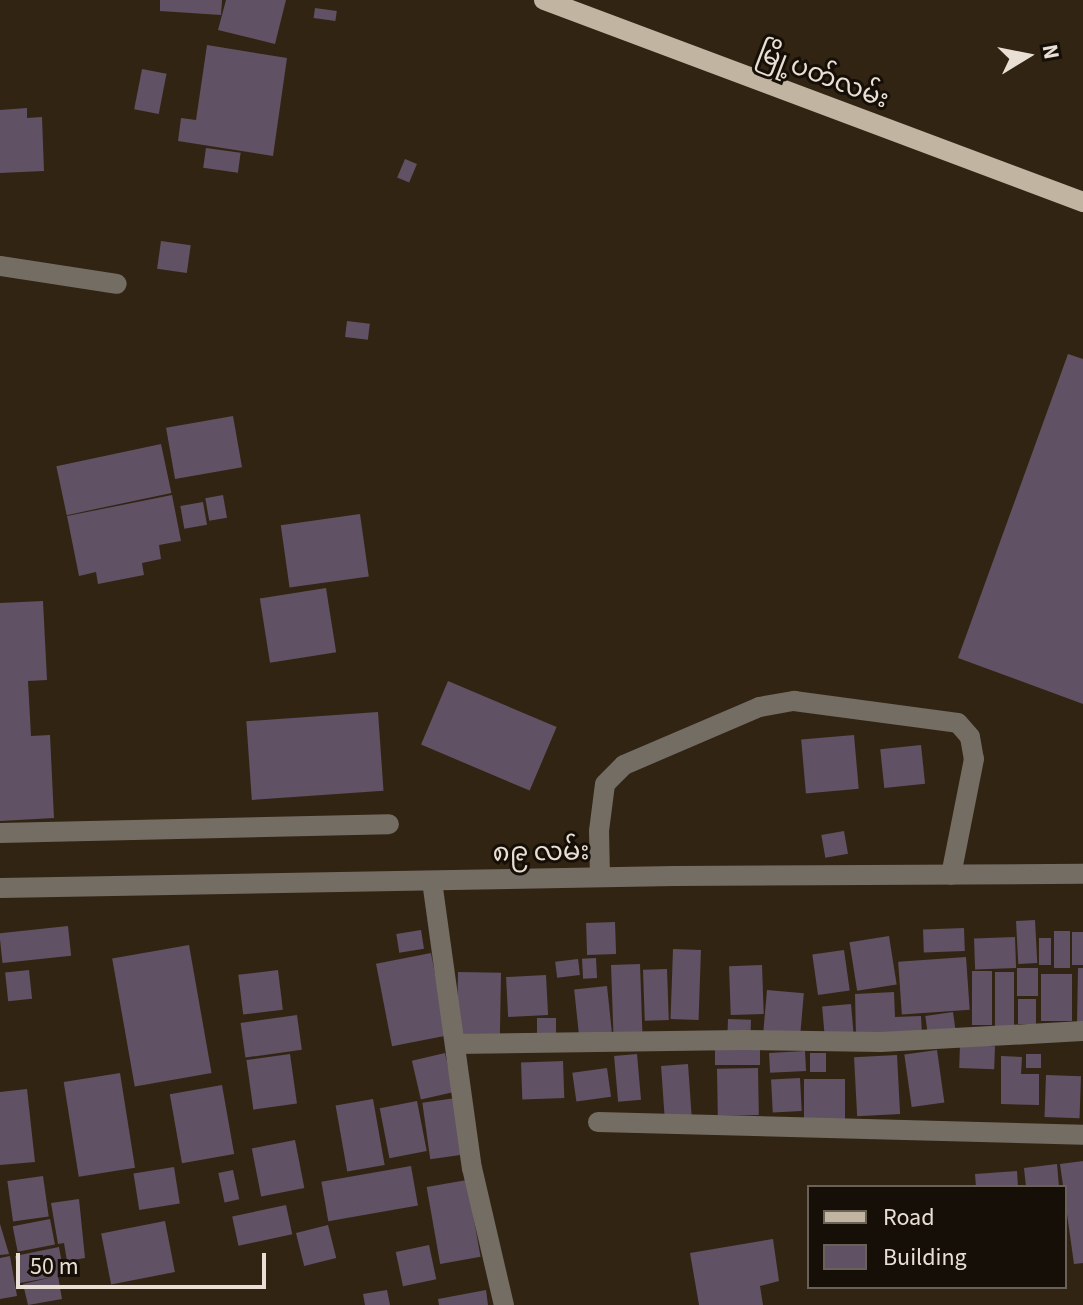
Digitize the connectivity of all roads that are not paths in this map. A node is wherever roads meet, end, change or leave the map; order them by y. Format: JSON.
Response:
{"nodes":[{"id":1,"x":544,"y":0,"type":"edge"},
{"id":2,"x":1083,"y":202,"type":"edge"},
{"id":3,"x":0,"y":266,"type":"edge"},
{"id":4,"x":117,"y":284,"type":"dead end"},
{"id":5,"x":389,"y":824,"type":"dead end"},
{"id":6,"x":0,"y":833,"type":"edge"},
{"id":7,"x":1083,"y":874,"type":"edge"},
{"id":8,"x":951,"y":875,"type":"junction"},
{"id":9,"x":600,"y":877,"type":"junction"},
{"id":10,"x":432,"y":881,"type":"junction"},
{"id":11,"x":0,"y":888,"type":"edge"},
{"id":12,"x":1083,"y":1031,"type":"edge"},
{"id":13,"x":455,"y":1044,"type":"junction"},
{"id":14,"x":598,"y":1122,"type":"dead end"},
{"id":15,"x":1083,"y":1135,"type":"edge"},
{"id":16,"x":504,"y":1305,"type":"edge"}],
"edges":[{"from":1,"to":2,"type":"main road","name":"မြို့ပတ်လမ်း"},
{"from":3,"to":4,"type":"street"},
{"from":5,"to":6,"type":"street"},
{"from":7,"to":8,"type":"street","name":"၈၉ လမ်း"},
{"from":8,"to":9,"type":"street","name":"၈၉ လမ်း"},
{"from":8,"to":9,"type":"street"},
{"from":9,"to":10,"type":"street","name":"၈၉ လမ်း"},
{"from":10,"to":11,"type":"street","name":"၈၉ လမ်း"},
{"from":10,"to":13,"type":"street"},
{"from":12,"to":13,"type":"street"},
{"from":13,"to":16,"type":"street"},
{"from":14,"to":15,"type":"street"}]}
